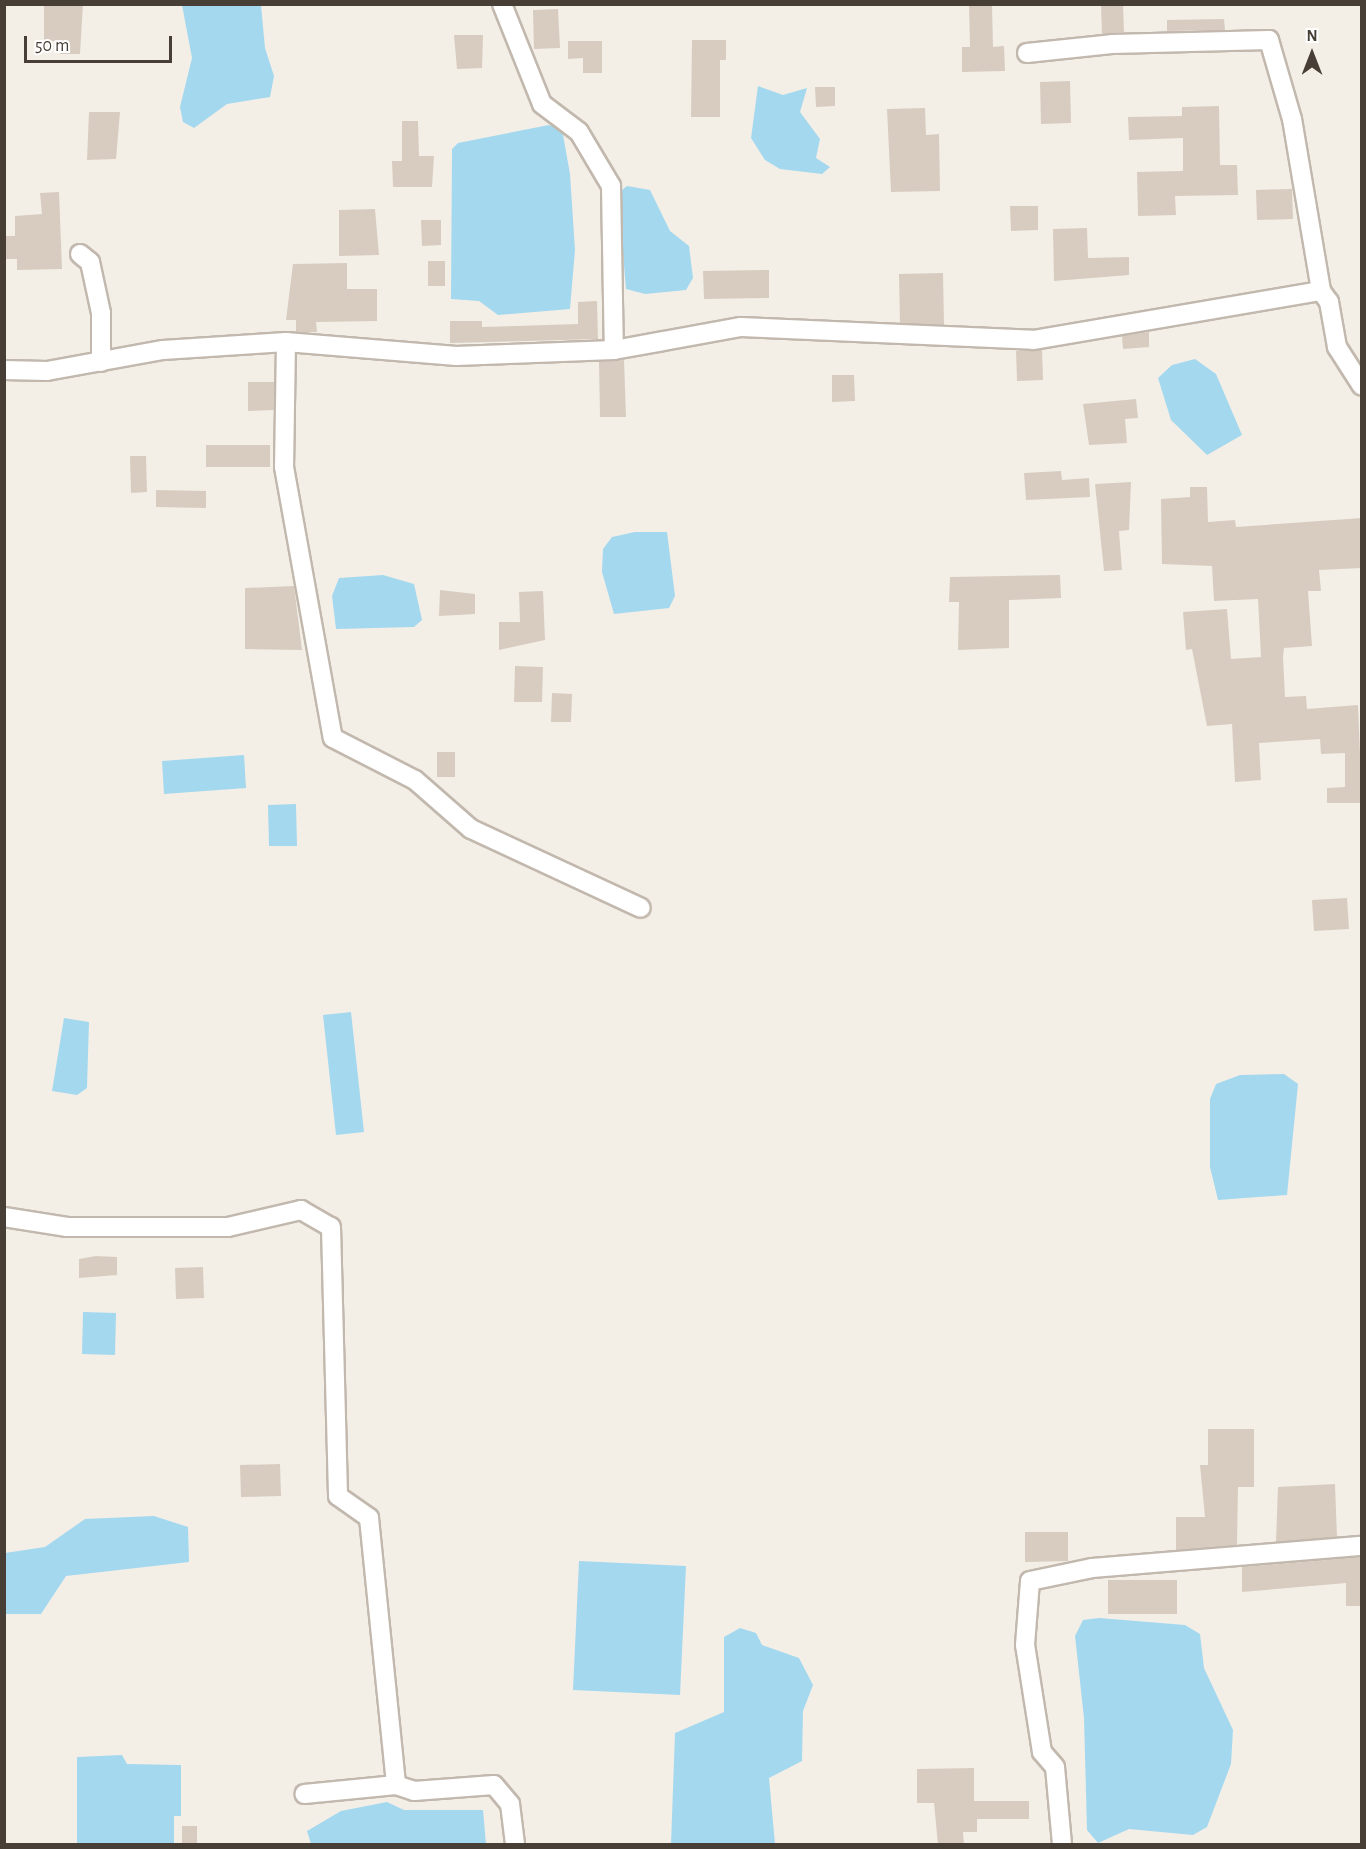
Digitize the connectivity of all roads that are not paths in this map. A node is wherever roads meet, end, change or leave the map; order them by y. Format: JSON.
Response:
{"nodes":[{"id":1,"x":502,"y":4,"type":"edge"},
{"id":2,"x":1027,"y":53,"type":"dead end"},
{"id":3,"x":80,"y":254,"type":"dead end"},
{"id":4,"x":1321,"y":291,"type":"junction"},
{"id":5,"x":286,"y":342,"type":"junction"},
{"id":6,"x":614,"y":350,"type":"junction"},
{"id":7,"x":101,"y":362,"type":"junction"},
{"id":8,"x":4,"y":370,"type":"edge"},
{"id":9,"x":1362,"y":386,"type":"edge"},
{"id":10,"x":642,"y":908,"type":"dead end"},
{"id":11,"x":4,"y":1217,"type":"edge"},
{"id":12,"x":1362,"y":1546,"type":"edge"},
{"id":13,"x":396,"y":1785,"type":"junction"},
{"id":14,"x":304,"y":1794,"type":"dead end"},
{"id":15,"x":514,"y":1845,"type":"edge"},
{"id":16,"x":1062,"y":1845,"type":"edge"}],
"edges":[{"from":1,"to":6,"type":"street"},
{"from":2,"to":4,"type":"street"},
{"from":3,"to":7,"type":"street"},
{"from":4,"to":6,"type":"street"},
{"from":4,"to":9,"type":"street"},
{"from":5,"to":6,"type":"street"},
{"from":5,"to":7,"type":"street"},
{"from":5,"to":10,"type":"street"},
{"from":7,"to":8,"type":"street"},
{"from":11,"to":13,"type":"street"},
{"from":12,"to":16,"type":"street"},
{"from":13,"to":14,"type":"street"},
{"from":13,"to":15,"type":"street"}]}
